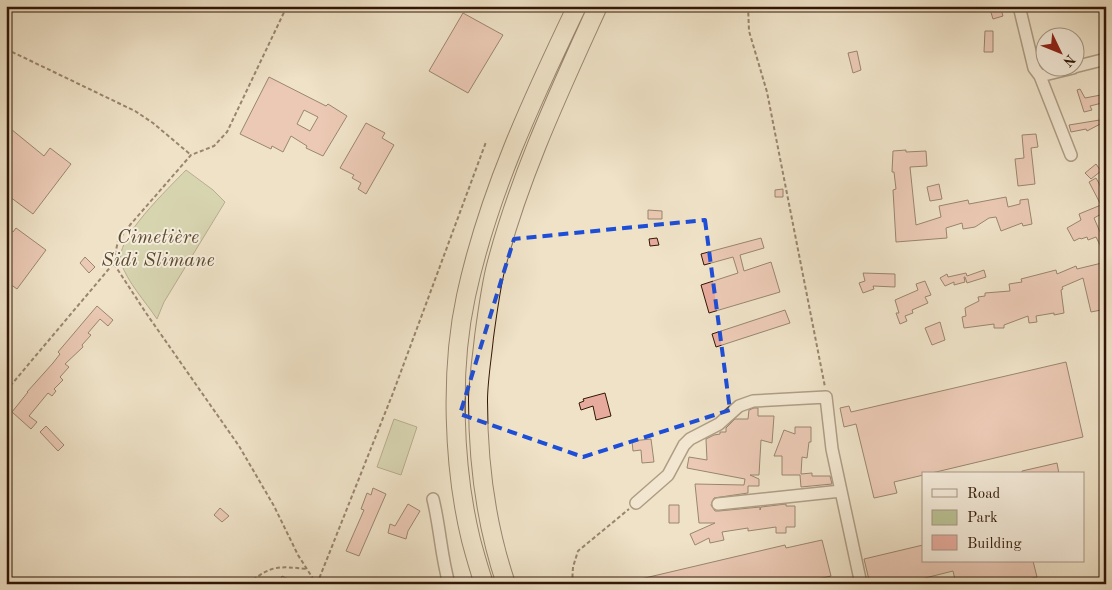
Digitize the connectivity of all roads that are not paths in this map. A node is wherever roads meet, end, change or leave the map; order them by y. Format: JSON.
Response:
{"nodes":[{"id":1,"x":577,"y":6,"type":"edge"},
{"id":2,"x":598,"y":6,"type":"edge"},
{"id":3,"x":1019,"y":6,"type":"edge"},
{"id":4,"x":1106,"y":59,"type":"edge"},
{"id":5,"x":1084,"y":64,"type":"edge"},
{"id":6,"x":1034,"y":68,"type":"edge"},
{"id":7,"x":1041,"y":78,"type":"edge"},
{"id":8,"x":1071,"y":155,"type":"dead end"},
{"id":9,"x":841,"y":491,"type":"junction"},
{"id":10,"x":433,"y":499,"type":"dead end"},
{"id":11,"x":636,"y":503,"type":"road end"},
{"id":12,"x":718,"y":504,"type":"dead end"},
{"id":13,"x":449,"y":584,"type":"edge"},
{"id":14,"x":484,"y":584,"type":"edge"},
{"id":15,"x":506,"y":584,"type":"edge"},
{"id":16,"x":861,"y":584,"type":"edge"}],
"edges":[{"from":1,"to":14,"type":"highway"},
{"from":2,"to":15,"type":"highway"},
{"from":3,"to":6,"type":"street"},
{"from":4,"to":5,"type":"street"},
{"from":7,"to":8,"type":"street"},
{"from":9,"to":11,"type":"street"},
{"from":9,"to":12,"type":"street"},
{"from":9,"to":16,"type":"street"},
{"from":10,"to":13,"type":"street"}]}
